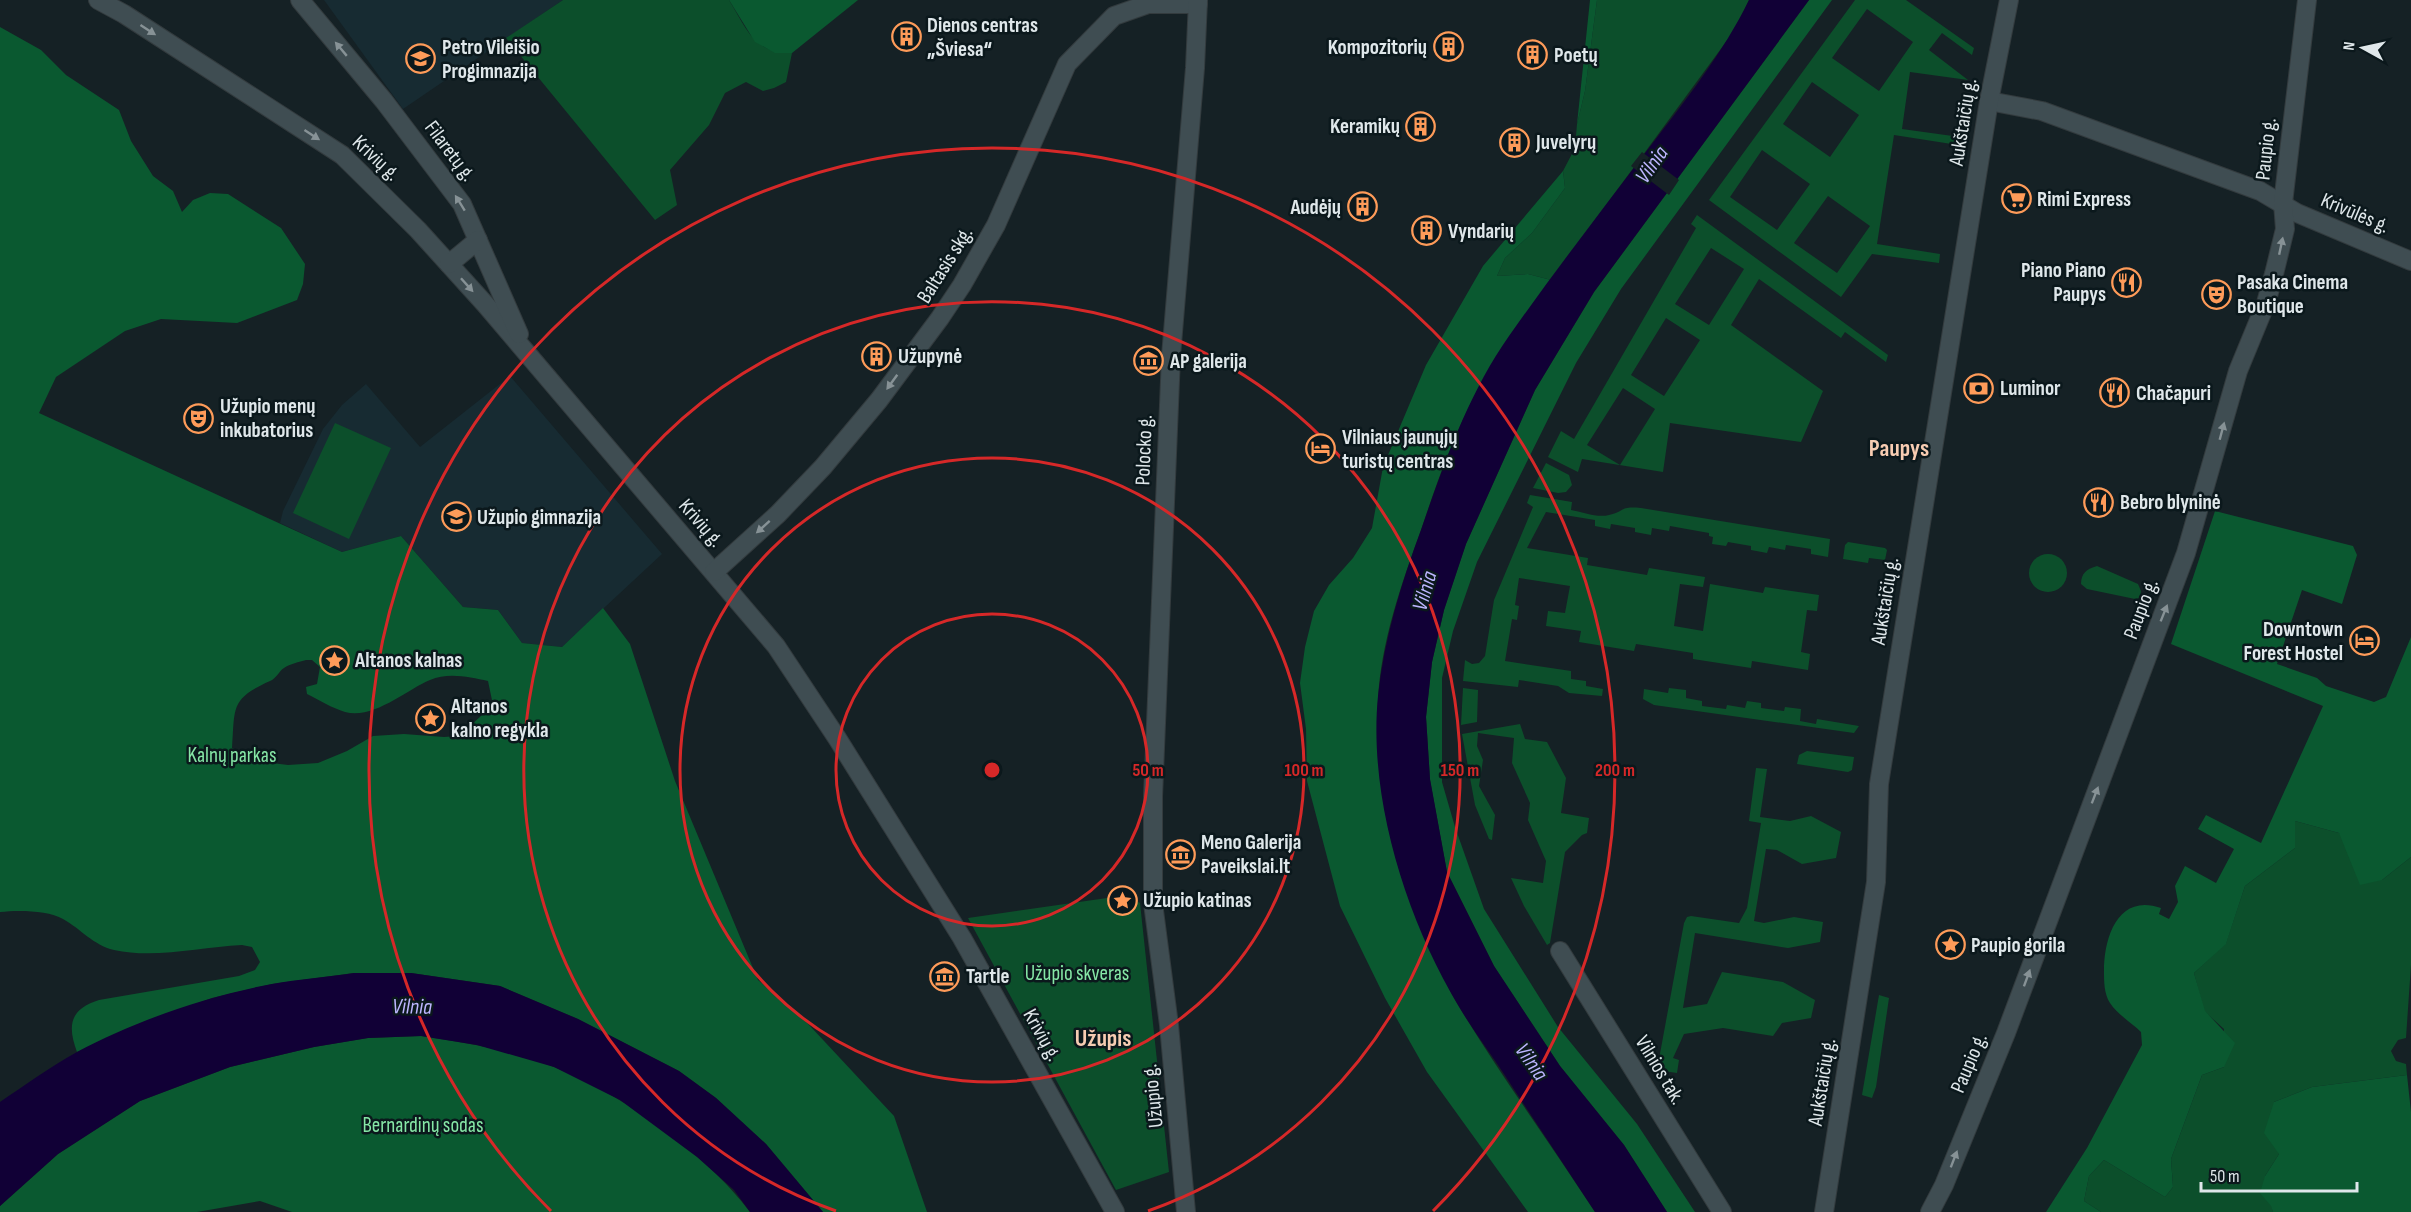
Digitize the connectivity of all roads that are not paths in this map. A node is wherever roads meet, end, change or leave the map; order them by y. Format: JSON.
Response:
{"nodes":[{"id":1,"x":98,"y":0,"type":"edge"},
{"id":2,"x":300,"y":0,"type":"edge"},
{"id":3,"x":2009,"y":0,"type":"edge"},
{"id":4,"x":2307,"y":0,"type":"edge"},
{"id":5,"x":1198,"y":2,"type":"edge"},
{"id":6,"x":1989,"y":101,"type":"junction"},
{"id":7,"x":2283,"y":203,"type":"junction"},
{"id":8,"x":478,"y":240,"type":"junction"},
{"id":9,"x":2411,"y":261,"type":"edge"},
{"id":10,"x":449,"y":264,"type":"junction"},
{"id":11,"x":527,"y":352,"type":"junction"},
{"id":12,"x":714,"y":572,"type":"junction"},
{"id":13,"x":1153,"y":903,"type":"joint"},
{"id":14,"x":1560,"y":951,"type":"dead end"},
{"id":15,"x":1115,"y":1212,"type":"edge"},
{"id":16,"x":1186,"y":1212,"type":"edge"},
{"id":17,"x":1722,"y":1212,"type":"edge"},
{"id":18,"x":1824,"y":1212,"type":"edge"},
{"id":19,"x":1930,"y":1212,"type":"edge"}],
"edges":[{"from":1,"to":10,"type":"street","name":"Krivių g.","one_way":true},
{"from":8,"to":2,"type":"street","name":"Filaretų g.","one_way":true},
{"from":3,"to":6,"type":"street","name":"Aukštaičių g."},
{"from":4,"to":7,"type":"street","name":"Paupio g."},
{"from":5,"to":12,"type":"street","name":"Baltasis skg.","one_way":true},
{"from":5,"to":13,"type":"street","name":"Polocko g."},
{"from":6,"to":7,"type":"street","name":"Krivūlės g."},
{"from":6,"to":18,"type":"street","name":"Aukštaičių g."},
{"from":7,"to":9,"type":"street","name":"Krivūlės g."},
{"from":19,"to":7,"type":"street","name":"Paupio g.","one_way":true},
{"from":8,"to":10,"type":"street"},
{"from":8,"to":11,"type":"street","name":"Filaretų g."},
{"from":10,"to":11,"type":"street","name":"Krivių g.","one_way":true},
{"from":11,"to":12,"type":"street","name":"Krivių g."},
{"from":12,"to":15,"type":"street","name":"Krivių g."},
{"from":13,"to":16,"type":"street","name":"Užupio g."},
{"from":14,"to":17,"type":"street","name":"Vilnios tak."}]}
